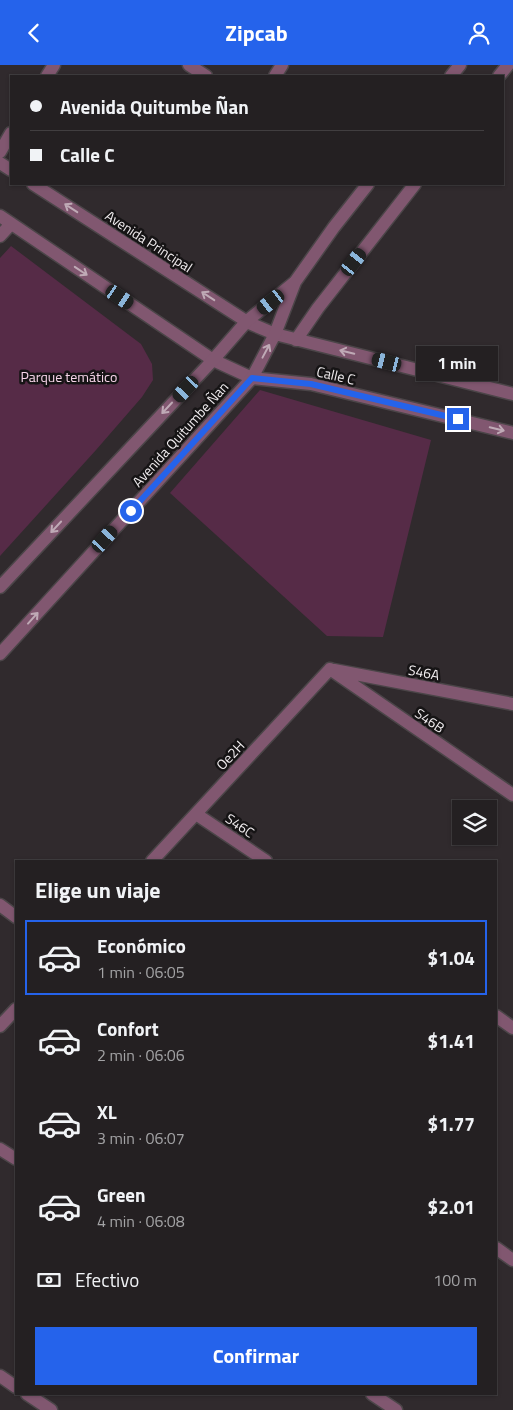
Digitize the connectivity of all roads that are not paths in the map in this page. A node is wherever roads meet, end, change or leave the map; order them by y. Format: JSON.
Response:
{"nodes":[{"id":1,"x":189,"y":65,"type":"edge"},
{"id":2,"x":508,"y":65,"type":"edge"},
{"id":3,"x":204,"y":75,"type":"edge"},
{"id":4,"x":500,"y":75,"type":"edge"},
{"id":5,"x":10,"y":135,"type":"edge"},
{"id":6,"x":0,"y":152,"type":"edge"},
{"id":7,"x":35,"y":185,"type":"edge"},
{"id":8,"x":367,"y":185,"type":"edge"},
{"id":9,"x":414,"y":185,"type":"edge"},
{"id":10,"x":0,"y":216,"type":"edge"},
{"id":11,"x":11,"y":224,"type":"junction"},
{"id":12,"x":0,"y":236,"type":"edge"},
{"id":13,"x":295,"y":282,"type":"junction"},
{"id":14,"x":248,"y":322,"type":"junction"},
{"id":15,"x":275,"y":334,"type":"junction"},
{"id":16,"x":296,"y":339,"type":"junction"},
{"id":17,"x":213,"y":360,"type":"junction"},
{"id":18,"x":252,"y":378,"type":"junction"},
{"id":19,"x":513,"y":394,"type":"edge"},
{"id":20,"x":513,"y":433,"type":"edge"},
{"id":21,"x":0,"y":587,"type":"edge"},
{"id":22,"x":0,"y":654,"type":"edge"},
{"id":23,"x":330,"y":669,"type":"junction"},
{"id":24,"x":513,"y":704,"type":"edge"},
{"id":25,"x":513,"y":795,"type":"edge"},
{"id":26,"x":196,"y":814,"type":"junction"},
{"id":27,"x":153,"y":860,"type":"edge"},
{"id":28,"x":265,"y":860,"type":"edge"},
{"id":29,"x":0,"y":905,"type":"edge"},
{"id":30,"x":15,"y":916,"type":"edge"},
{"id":31,"x":15,"y":1010,"type":"edge"},
{"id":32,"x":497,"y":1017,"type":"edge"},
{"id":33,"x":0,"y":1026,"type":"edge"},
{"id":34,"x":513,"y":1028,"type":"edge"},
{"id":35,"x":0,"y":1149,"type":"edge"},
{"id":36,"x":15,"y":1158,"type":"edge"},
{"id":37,"x":497,"y":1249,"type":"edge"},
{"id":38,"x":513,"y":1260,"type":"edge"},
{"id":39,"x":0,"y":1376,"type":"edge"},
{"id":40,"x":15,"y":1386,"type":"edge"},
{"id":41,"x":28,"y":1395,"type":"edge"},
{"id":42,"x":374,"y":1395,"type":"edge"},
{"id":43,"x":51,"y":1410,"type":"edge"},
{"id":44,"x":396,"y":1410,"type":"edge"}],
"edges":[{"from":1,"to":3,"type":"street"},
{"from":2,"to":4,"type":"street"},
{"from":5,"to":6,"type":"street"},
{"from":14,"to":7,"type":"street","name":"Avenida Principal","one_way":true},
{"from":8,"to":13,"type":"street","name":"Avenida Quitumbe Ñan"},
{"from":9,"to":16,"type":"street"},
{"from":10,"to":11,"type":"street"},
{"from":11,"to":12,"type":"street"},
{"from":11,"to":17,"type":"street","one_way":true},
{"from":13,"to":14,"type":"street","name":"Avenida Quitumbe Ñan"},
{"from":13,"to":15,"type":"street","name":"Avenida Quitumbe Ñan"},
{"from":14,"to":15,"type":"street","name":"Calle C"},
{"from":14,"to":17,"type":"street","name":"Avenida Quitumbe Ñan"},
{"from":15,"to":16,"type":"street","name":"Calle C"},
{"from":18,"to":15,"type":"street","name":"Avenida Quitumbe Ñan","one_way":true},
{"from":19,"to":16,"type":"street","name":"Calle C","one_way":true},
{"from":17,"to":18,"type":"street","name":"Calle C"},
{"from":17,"to":21,"type":"street","name":"Avenida Quitumbe Ñan","one_way":true},
{"from":18,"to":20,"type":"street","name":"Calle C","one_way":true},
{"from":22,"to":18,"type":"street","name":"Avenida Quitumbe Ñan","one_way":true},
{"from":23,"to":24,"type":"street","name":"S46A"},
{"from":23,"to":25,"type":"street","name":"S46B"},
{"from":23,"to":26,"type":"street","name":"Oe2H"},
{"from":26,"to":27,"type":"street","name":"Oe2H"},
{"from":26,"to":28,"type":"street","name":"S46C"},
{"from":29,"to":30,"type":"street"},
{"from":31,"to":33,"type":"street"},
{"from":32,"to":34,"type":"street"},
{"from":35,"to":36,"type":"street"},
{"from":37,"to":38,"type":"street"},
{"from":39,"to":40,"type":"street"},
{"from":41,"to":43,"type":"street"},
{"from":42,"to":44,"type":"street"}]}
